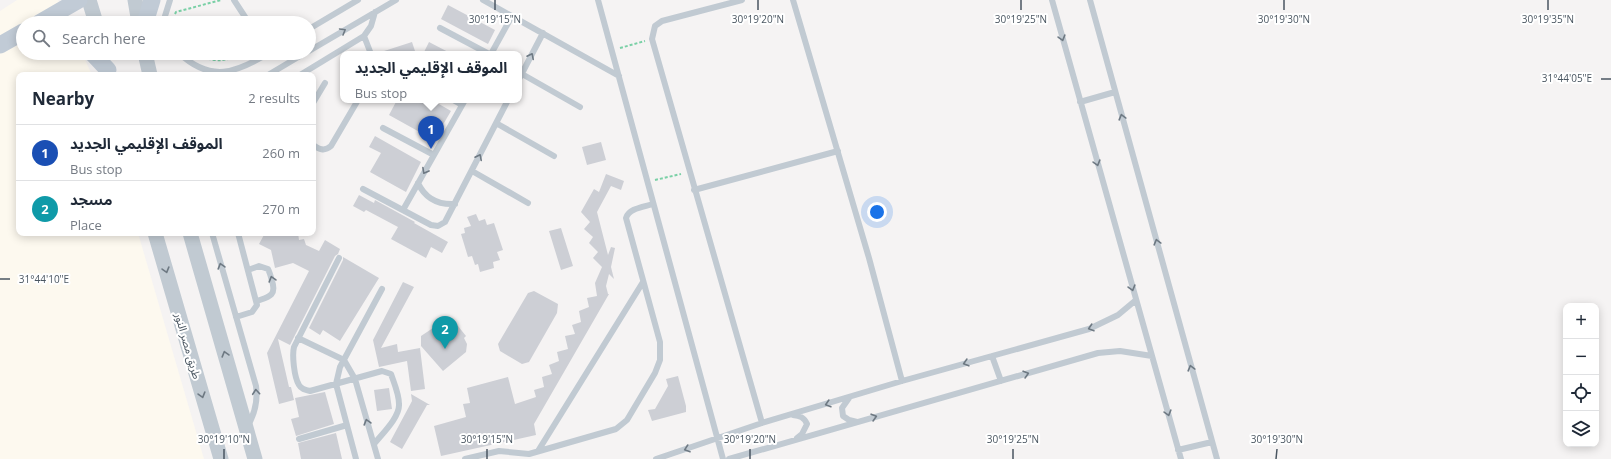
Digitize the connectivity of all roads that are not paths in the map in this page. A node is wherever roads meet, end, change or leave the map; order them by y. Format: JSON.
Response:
{"nodes":[{"id":1,"x":79,"y":0,"type":"edge"},
{"id":2,"x":89,"y":0,"type":"edge"},
{"id":3,"x":135,"y":0,"type":"edge"},
{"id":4,"x":152,"y":0,"type":"edge"},
{"id":5,"x":170,"y":0,"type":"edge"},
{"id":6,"x":234,"y":0,"type":"edge"},
{"id":7,"x":358,"y":0,"type":"edge"},
{"id":8,"x":396,"y":0,"type":"edge"},
{"id":9,"x":483,"y":0,"type":"edge"},
{"id":10,"x":598,"y":0,"type":"edge"},
{"id":11,"x":742,"y":0,"type":"edge"},
{"id":12,"x":793,"y":0,"type":"edge"},
{"id":13,"x":1052,"y":0,"type":"edge"},
{"id":14,"x":1090,"y":0,"type":"edge"},
{"id":15,"x":375,"y":12,"type":"junction"},
{"id":16,"x":51,"y":16,"type":"edge"},
{"id":17,"x":94,"y":16,"type":"edge"},
{"id":18,"x":138,"y":16,"type":"edge"},
{"id":19,"x":147,"y":16,"type":"edge"},
{"id":20,"x":165,"y":16,"type":"edge"},
{"id":21,"x":244,"y":16,"type":"edge"},
{"id":22,"x":512,"y":16,"type":"junction"},
{"id":23,"x":316,"y":25,"type":"edge"},
{"id":24,"x":440,"y":28,"type":"dead end"},
{"id":25,"x":543,"y":34,"type":"junction"},
{"id":26,"x":16,"y":36,"type":"edge"},
{"id":27,"x":364,"y":36,"type":"junction"},
{"id":28,"x":0,"y":45,"type":"edge"},
{"id":29,"x":316,"y":47,"type":"edge"},
{"id":30,"x":370,"y":51,"type":"edge"},
{"id":31,"x":484,"y":51,"type":"edge"},
{"id":32,"x":492,"y":51,"type":"edge"},
{"id":33,"x":98,"y":60,"type":"edge"},
{"id":34,"x":106,"y":60,"type":"edge"},
{"id":35,"x":147,"y":60,"type":"edge"},
{"id":36,"x":188,"y":60,"type":"edge"},
{"id":37,"x":256,"y":60,"type":"edge"},
{"id":38,"x":293,"y":60,"type":"edge"},
{"id":39,"x":108,"y":72,"type":"edge"},
{"id":40,"x":109,"y":72,"type":"edge"},
{"id":41,"x":149,"y":72,"type":"edge"},
{"id":42,"x":222,"y":72,"type":"edge"},
{"id":43,"x":222,"y":72,"type":"edge"},
{"id":44,"x":273,"y":72,"type":"edge"},
{"id":45,"x":305,"y":72,"type":"edge"},
{"id":46,"x":522,"y":73,"type":"edge"},
{"id":47,"x":618,"y":76,"type":"junction"},
{"id":48,"x":522,"y":78,"type":"edge"},
{"id":49,"x":325,"y":83,"type":"dead end"},
{"id":50,"x":316,"y":92,"type":"edge"},
{"id":51,"x":1115,"y":92,"type":"junction"},
{"id":52,"x":1080,"y":102,"type":"junction"},
{"id":53,"x":356,"y":103,"type":"edge"},
{"id":54,"x":464,"y":103,"type":"edge"},
{"id":55,"x":506,"y":103,"type":"edge"},
{"id":56,"x":580,"y":107,"type":"dead end"},
{"id":57,"x":496,"y":123,"type":"junction"},
{"id":58,"x":383,"y":128,"type":"dead end"},
{"id":59,"x":316,"y":147,"type":"edge"},
{"id":60,"x":838,"y":151,"type":"junction"},
{"id":61,"x":434,"y":155,"type":"junction"},
{"id":62,"x":554,"y":156,"type":"dead end"},
{"id":63,"x":472,"y":171,"type":"junction"},
{"id":64,"x":418,"y":183,"type":"junction"},
{"id":65,"x":363,"y":189,"type":"dead end"},
{"id":66,"x":694,"y":190,"type":"junction"},
{"id":67,"x":528,"y":203,"type":"dead end"},
{"id":68,"x":455,"y":204,"type":"junction"},
{"id":69,"x":653,"y":204,"type":"junction"},
{"id":70,"x":403,"y":210,"type":"junction"},
{"id":71,"x":156,"y":236,"type":"edge"},
{"id":72,"x":191,"y":236,"type":"edge"},
{"id":73,"x":213,"y":236,"type":"edge"},
{"id":74,"x":239,"y":236,"type":"edge"},
{"id":75,"x":339,"y":258,"type":"dead end"},
{"id":76,"x":248,"y":270,"type":"junction"},
{"id":77,"x":643,"y":282,"type":"junction"},
{"id":78,"x":382,"y":289,"type":"dead end"},
{"id":79,"x":1136,"y":300,"type":"junction"},
{"id":80,"x":257,"y":301,"type":"junction"},
{"id":81,"x":236,"y":317,"type":"junction"},
{"id":82,"x":298,"y":338,"type":"junction"},
{"id":83,"x":992,"y":356,"type":"junction"},
{"id":84,"x":1152,"y":356,"type":"junction"},
{"id":85,"x":344,"y":360,"type":"junction"},
{"id":86,"x":355,"y":379,"type":"junction"},
{"id":87,"x":902,"y":381,"type":"junction"},
{"id":88,"x":1001,"y":381,"type":"junction"},
{"id":89,"x":336,"y":384,"type":"junction"},
{"id":90,"x":851,"y":397,"type":"junction"},
{"id":91,"x":792,"y":415,"type":"junction"},
{"id":92,"x":857,"y":422,"type":"junction"},
{"id":93,"x":762,"y":424,"type":"junction"},
{"id":94,"x":347,"y":425,"type":"junction"},
{"id":95,"x":246,"y":428,"type":"junction"},
{"id":96,"x":718,"y":438,"type":"junction"},
{"id":97,"x":299,"y":439,"type":"dead end"},
{"id":98,"x":794,"y":440,"type":"junction"},
{"id":99,"x":1212,"y":442,"type":"junction"},
{"id":100,"x":374,"y":444,"type":"junction"},
{"id":101,"x":1178,"y":450,"type":"junction"},
{"id":102,"x":538,"y":451,"type":"junction"},
{"id":103,"x":486,"y":456,"type":"edge"},
{"id":104,"x":221,"y":459,"type":"edge"},
{"id":105,"x":255,"y":459,"type":"edge"},
{"id":106,"x":356,"y":459,"type":"edge"},
{"id":107,"x":378,"y":459,"type":"edge"},
{"id":108,"x":465,"y":459,"type":"edge"},
{"id":109,"x":656,"y":459,"type":"edge"},
{"id":110,"x":723,"y":459,"type":"edge"},
{"id":111,"x":729,"y":459,"type":"edge"},
{"id":112,"x":1181,"y":459,"type":"edge"},
{"id":113,"x":1217,"y":459,"type":"edge"}],
"edges":[{"from":1,"to":16,"type":"main road"},
{"from":2,"to":17,"type":"street"},
{"from":3,"to":18,"type":"street"},
{"from":4,"to":19,"type":"main road"},
{"from":5,"to":20,"type":"lane"},
{"from":6,"to":21,"type":"lane"},
{"from":7,"to":23,"type":"lane"},
{"from":8,"to":15,"type":"lane"},
{"from":9,"to":22,"type":"lane"},
{"from":10,"to":47,"type":"lane"},
{"from":11,"to":66,"type":"lane"},
{"from":12,"to":60,"type":"lane"},
{"from":13,"to":52,"type":"lane","one_way":true},
{"from":14,"to":51,"type":"lane"},
{"from":15,"to":27,"type":"lane"},
{"from":29,"to":15,"type":"lane","one_way":true},
{"from":22,"to":25,"type":"lane"},
{"from":22,"to":32,"type":"lane"},
{"from":24,"to":31,"type":"lane"},
{"from":46,"to":25,"type":"lane","one_way":true},
{"from":25,"to":47,"type":"lane"},
{"from":26,"to":28,"type":"main road"},
{"from":27,"to":30,"type":"lane"},
{"from":27,"to":45,"type":"lane"},
{"from":33,"to":39,"type":"main road"},
{"from":34,"to":40,"type":"street"},
{"from":35,"to":41,"type":"street"},
{"from":36,"to":43,"type":"lane"},
{"from":37,"to":42,"type":"lane"},
{"from":38,"to":44,"type":"lane"},
{"from":47,"to":69,"type":"lane"},
{"from":48,"to":56,"type":"lane"},
{"from":49,"to":50,"type":"lane"},
{"from":51,"to":52,"type":"lane"},
{"from":99,"to":51,"type":"lane","one_way":true},
{"from":52,"to":79,"type":"lane","one_way":true},
{"from":53,"to":59,"type":"lane"},
{"from":54,"to":61,"type":"lane"},
{"from":55,"to":57,"type":"lane"},
{"from":57,"to":62,"type":"lane"},
{"from":63,"to":57,"type":"lane","one_way":true},
{"from":58,"to":61,"type":"lane"},
{"from":60,"to":66,"type":"lane"},
{"from":60,"to":87,"type":"lane"},
{"from":61,"to":64,"type":"lane","one_way":true},
{"from":63,"to":67,"type":"lane"},
{"from":63,"to":68,"type":"lane"},
{"from":64,"to":68,"type":"lane"},
{"from":64,"to":70,"type":"lane"},
{"from":65,"to":70,"type":"lane"},
{"from":66,"to":93,"type":"lane"},
{"from":68,"to":70,"type":"lane"},
{"from":69,"to":77,"type":"lane"},
{"from":69,"to":96,"type":"lane"},
{"from":71,"to":104,"type":"street","name":"طريق مصر النور","one_way":true},
{"from":95,"to":72,"type":"street","one_way":true},
{"from":81,"to":73,"type":"lane","one_way":true},
{"from":74,"to":76,"type":"lane"},
{"from":75,"to":82,"type":"lane"},
{"from":76,"to":80,"type":"lane"},
{"from":80,"to":76,"type":"lane","one_way":true},
{"from":77,"to":102,"type":"lane"},
{"from":77,"to":102,"type":"lane"},
{"from":78,"to":85,"type":"lane"},
{"from":79,"to":83,"type":"lane","one_way":true},
{"from":79,"to":84,"type":"lane"},
{"from":80,"to":81,"type":"lane"},
{"from":95,"to":81,"type":"lane","one_way":true},
{"from":82,"to":85,"type":"lane"},
{"from":82,"to":89,"type":"lane"},
{"from":83,"to":87,"type":"lane","one_way":true},
{"from":83,"to":88,"type":"lane"},
{"from":88,"to":84,"type":"lane","one_way":true},
{"from":84,"to":101,"type":"lane","one_way":true},
{"from":85,"to":86,"type":"lane"},
{"from":85,"to":89,"type":"lane"},
{"from":86,"to":89,"type":"lane"},
{"from":100,"to":86,"type":"lane","one_way":true},
{"from":86,"to":100,"type":"lane"},
{"from":87,"to":90,"type":"lane"},
{"from":92,"to":88,"type":"lane","one_way":true},
{"from":89,"to":94,"type":"lane"},
{"from":90,"to":91,"type":"lane","one_way":true},
{"from":90,"to":92,"type":"lane"},
{"from":91,"to":93,"type":"lane"},
{"from":91,"to":98,"type":"lane"},
{"from":92,"to":98,"type":"lane"},
{"from":93,"to":96,"type":"lane"},
{"from":94,"to":97,"type":"lane"},
{"from":94,"to":106,"type":"lane"},
{"from":95,"to":105,"type":"street"},
{"from":96,"to":109,"type":"lane","one_way":true},
{"from":96,"to":110,"type":"lane"},
{"from":98,"to":111,"type":"lane"},
{"from":99,"to":101,"type":"lane"},
{"from":99,"to":113,"type":"lane"},
{"from":100,"to":107,"type":"lane"},
{"from":101,"to":112,"type":"lane"},
{"from":102,"to":103,"type":"lane"},
{"from":103,"to":108,"type":"lane"}]}
